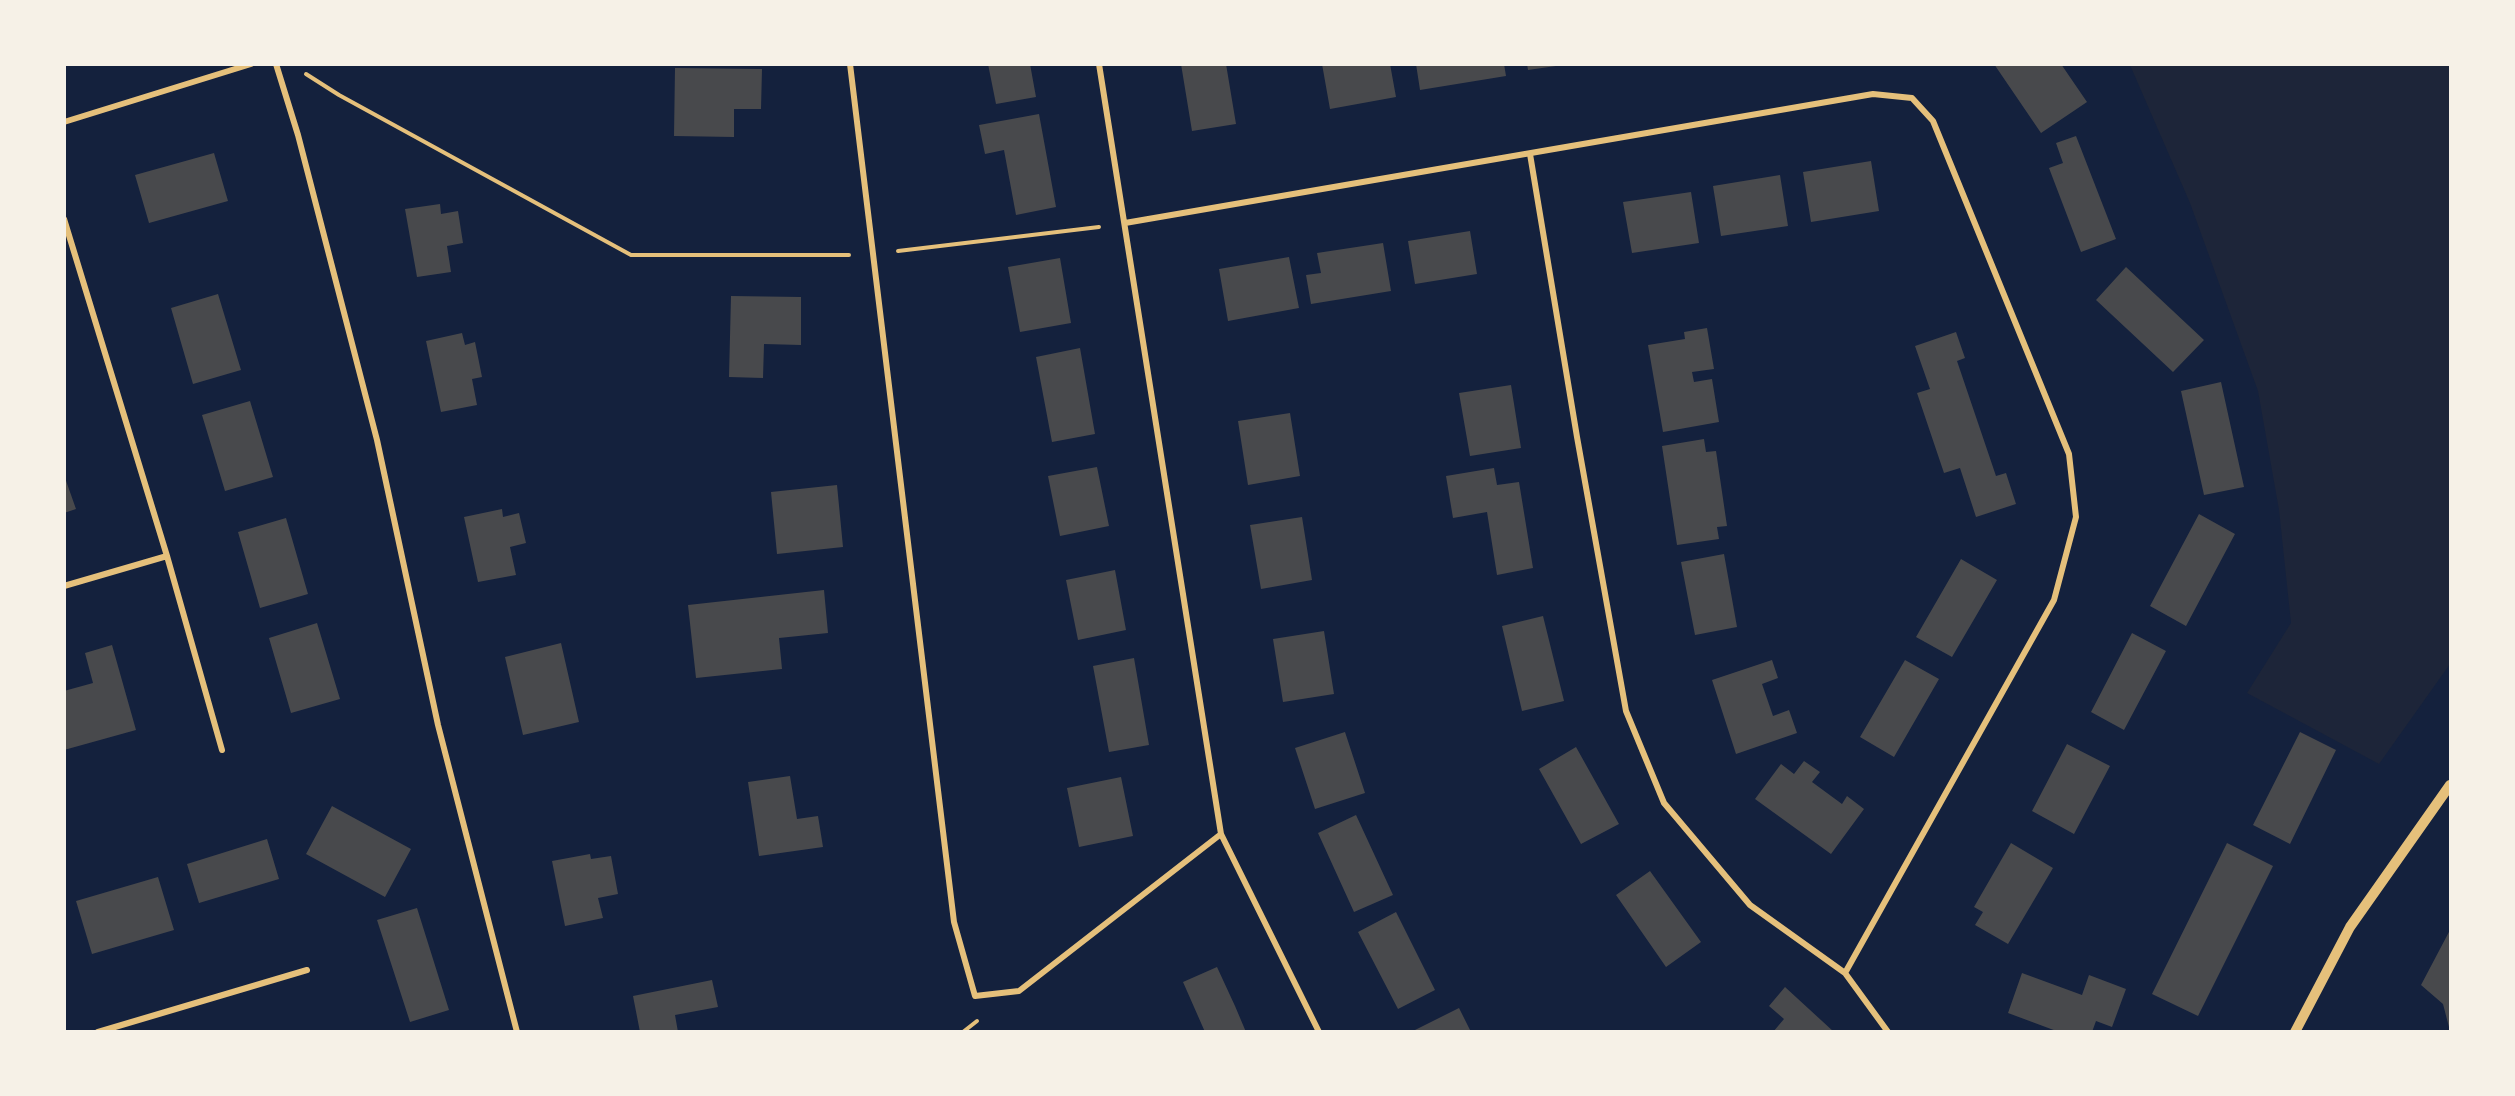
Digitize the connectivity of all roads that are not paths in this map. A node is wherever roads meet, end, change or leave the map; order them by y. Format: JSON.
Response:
{"nodes":[{"id":1,"x":251,"y":64,"type":"edge"},
{"id":2,"x":276,"y":64,"type":"edge"},
{"id":3,"x":850,"y":64,"type":"edge"},
{"id":4,"x":1099,"y":64,"type":"edge"},
{"id":5,"x":64,"y":122,"type":"edge"},
{"id":6,"x":1530,"y":154,"type":"junction"},
{"id":7,"x":64,"y":219,"type":"edge"},
{"id":8,"x":1125,"y":223,"type":"junction"},
{"id":9,"x":167,"y":555,"type":"junction"},
{"id":10,"x":64,"y":586,"type":"edge"},
{"id":11,"x":222,"y":750,"type":"dead end"},
{"id":12,"x":2451,"y":785,"type":"edge"},
{"id":13,"x":1221,"y":834,"type":"junction"},
{"id":14,"x":306,"y":970,"type":"dead end"},
{"id":15,"x":1845,"y":973,"type":"junction"},
{"id":16,"x":98,"y":1032,"type":"edge"},
{"id":17,"x":517,"y":1032,"type":"edge"},
{"id":18,"x":1319,"y":1032,"type":"edge"},
{"id":19,"x":1888,"y":1032,"type":"edge"},
{"id":20,"x":2295,"y":1032,"type":"edge"}],
"edges":[{"from":1,"to":5,"type":"street"},
{"from":2,"to":17,"type":"street"},
{"from":3,"to":13,"type":"street"},
{"from":4,"to":8,"type":"street"},
{"from":6,"to":8,"type":"street"},
{"from":6,"to":15,"type":"street"},
{"from":6,"to":15,"type":"street"},
{"from":7,"to":9,"type":"street"},
{"from":8,"to":13,"type":"street"},
{"from":9,"to":10,"type":"street"},
{"from":9,"to":11,"type":"street"},
{"from":12,"to":20,"type":"street"},
{"from":13,"to":18,"type":"street"},
{"from":14,"to":16,"type":"street"},
{"from":15,"to":19,"type":"street"}]}
